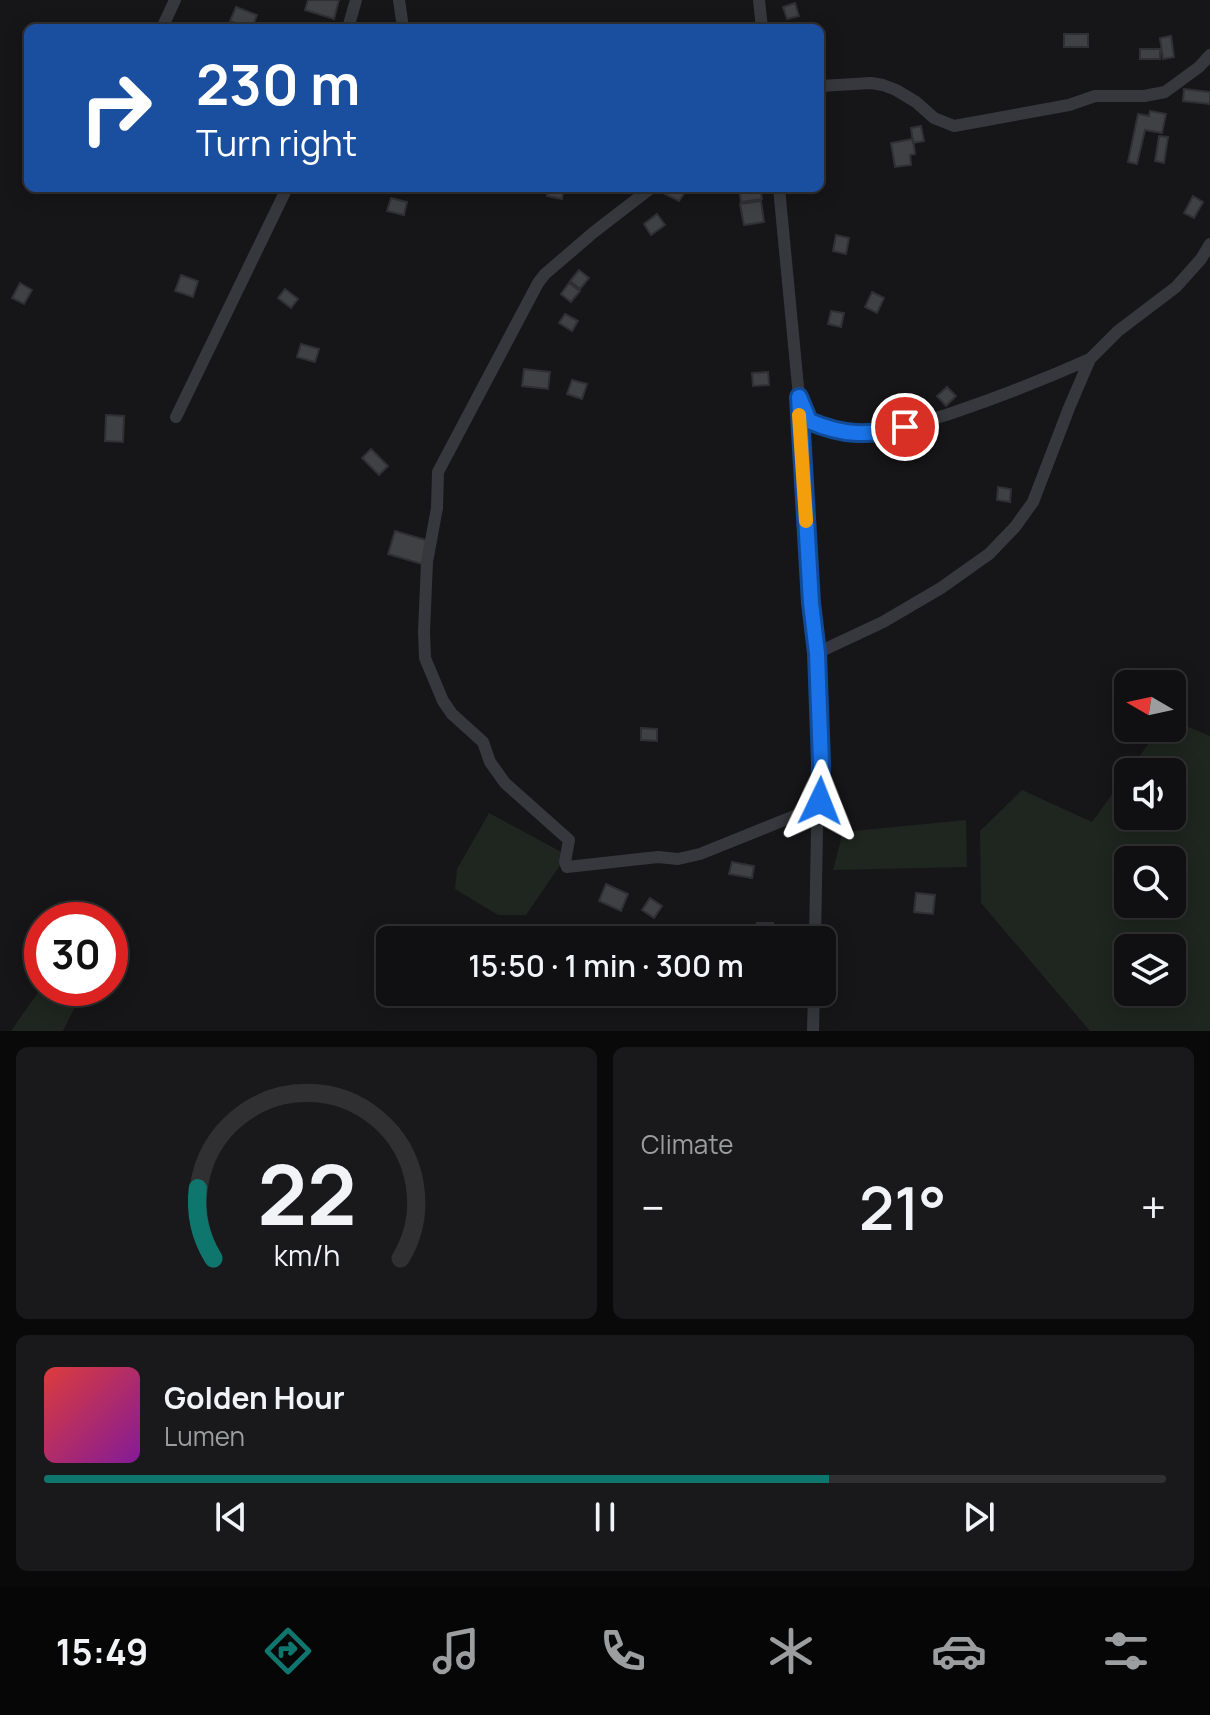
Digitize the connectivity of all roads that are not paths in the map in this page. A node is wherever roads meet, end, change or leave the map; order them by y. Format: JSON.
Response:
{"nodes":[{"id":1,"x":175,"y":0,"type":"edge"},
{"id":2,"x":356,"y":0,"type":"edge"},
{"id":3,"x":399,"y":0,"type":"edge"},
{"id":4,"x":759,"y":0,"type":"edge"},
{"id":5,"x":164,"y":24,"type":"edge"},
{"id":6,"x":349,"y":24,"type":"edge"},
{"id":7,"x":402,"y":24,"type":"edge"},
{"id":8,"x":762,"y":24,"type":"edge"},
{"id":9,"x":1210,"y":55,"type":"edge"},
{"id":10,"x":824,"y":86,"type":"edge"},
{"id":11,"x":285,"y":192,"type":"edge"},
{"id":12,"x":646,"y":192,"type":"edge"},
{"id":13,"x":779,"y":192,"type":"edge"},
{"id":14,"x":1210,"y":244,"type":"edge"},
{"id":15,"x":1090,"y":359,"type":"junction"},
{"id":16,"x":799,"y":397,"type":"junction"},
{"id":17,"x":176,"y":417,"type":"dead end"},
{"id":18,"x":817,"y":653,"type":"junction"},
{"id":19,"x":820,"y":801,"type":"junction"},
{"id":20,"x":815,"y":926,"type":"edge"},
{"id":21,"x":814,"y":1006,"type":"edge"},
{"id":22,"x":813,"y":1031,"type":"edge"}],
"edges":[{"from":1,"to":5,"type":"street"},
{"from":2,"to":6,"type":"street"},
{"from":3,"to":7,"type":"street"},
{"from":4,"to":8,"type":"street"},
{"from":9,"to":10,"type":"street"},
{"from":11,"to":17,"type":"street"},
{"from":12,"to":19,"type":"street"},
{"from":13,"to":16,"type":"street"},
{"from":14,"to":15,"type":"street"},
{"from":15,"to":16,"type":"street"},
{"from":15,"to":18,"type":"street"},
{"from":16,"to":18,"type":"street"},
{"from":18,"to":19,"type":"street"},
{"from":19,"to":20,"type":"street"},
{"from":21,"to":22,"type":"street"}]}
